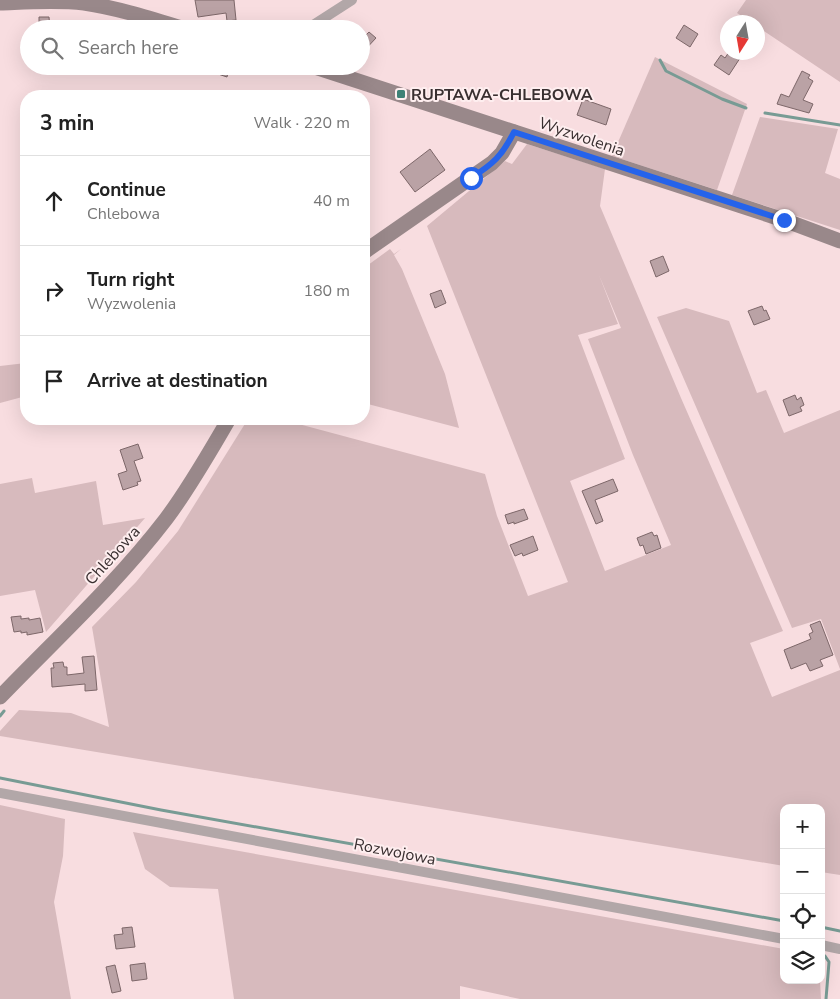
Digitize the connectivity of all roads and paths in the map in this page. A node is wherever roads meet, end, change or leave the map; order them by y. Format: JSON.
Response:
{"nodes":[{"id":1,"x":352,"y":0,"type":"edge"},
{"id":2,"x":0,"y":3,"type":"edge"},
{"id":3,"x":152,"y":20,"type":"edge"},
{"id":4,"x":321,"y":20,"type":"edge"},
{"id":5,"x":340,"y":75,"type":"edge"},
{"id":6,"x":514,"y":132,"type":"junction"},
{"id":7,"x":840,"y":241,"type":"edge"},
{"id":8,"x":370,"y":248,"type":"edge"},
{"id":9,"x":226,"y":425,"type":"edge"},
{"id":10,"x":0,"y":697,"type":"edge"},
{"id":11,"x":0,"y":793,"type":"edge"},
{"id":12,"x":780,"y":937,"type":"edge"},
{"id":13,"x":825,"y":947,"type":"edge"},
{"id":14,"x":840,"y":949,"type":"edge"}],
"edges":[{"from":1,"to":4,"type":"street"},
{"from":2,"to":3,"type":"street"},
{"from":5,"to":6,"type":"street","name":"Wyzwolenia"},
{"from":6,"to":7,"type":"street","name":"Wyzwolenia"},
{"from":6,"to":8,"type":"street"},
{"from":9,"to":10,"type":"street","name":"Chlebowa"},
{"from":11,"to":12,"type":"street","name":"Rozwojowa"},
{"from":13,"to":14,"type":"street"}]}
